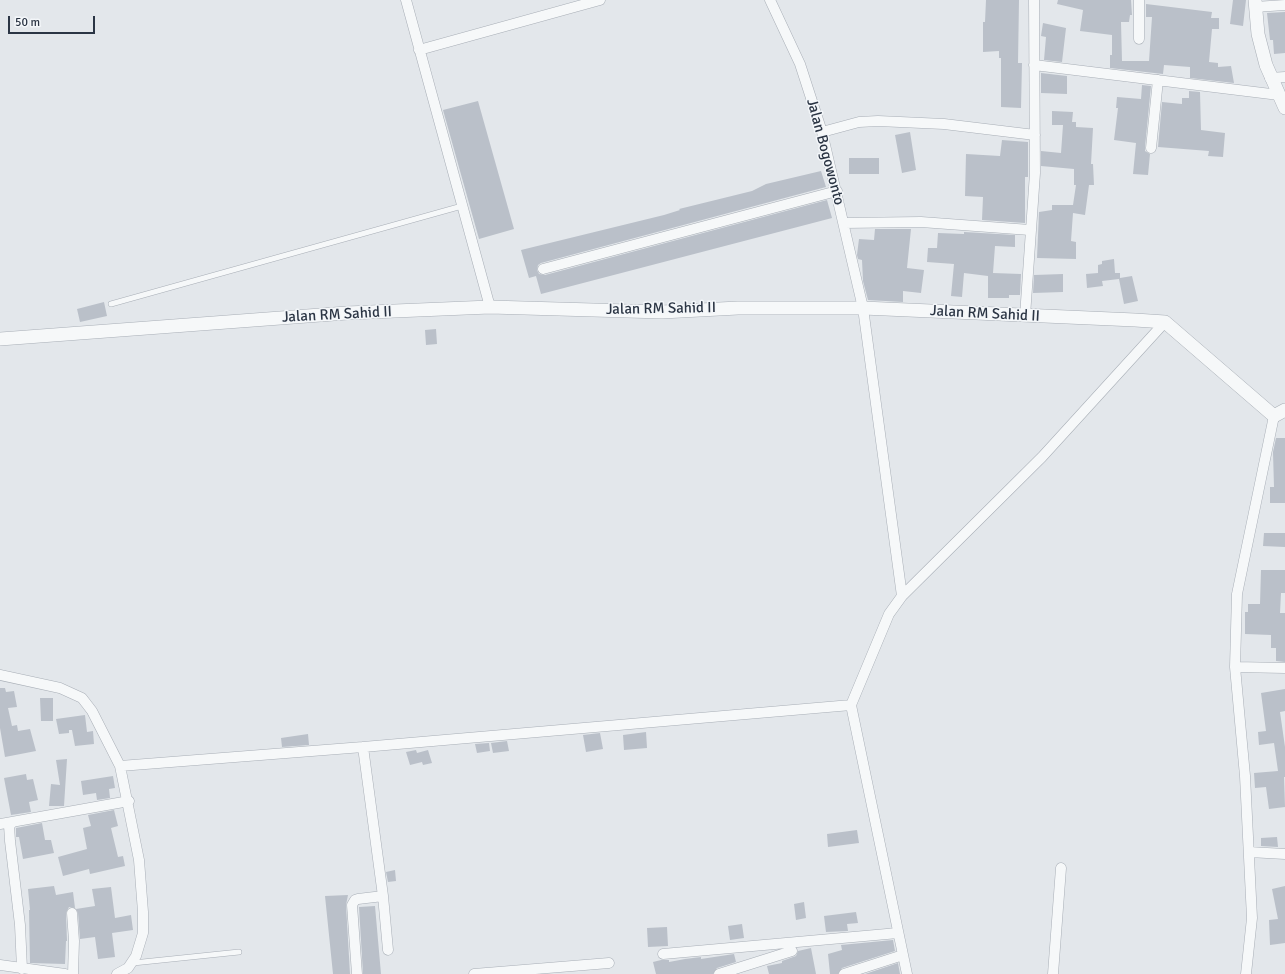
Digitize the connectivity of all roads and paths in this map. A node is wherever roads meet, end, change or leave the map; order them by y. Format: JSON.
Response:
{"nodes":[{"id":1,"x":406,"y":0,"type":"edge"},
{"id":2,"x":600,"y":0,"type":"edge"},
{"id":3,"x":770,"y":0,"type":"edge"},
{"id":4,"x":1034,"y":0,"type":"edge"},
{"id":5,"x":1139,"y":0,"type":"edge"},
{"id":6,"x":1255,"y":4,"type":"edge"},
{"id":7,"x":1285,"y":5,"type":"edge"},
{"id":8,"x":1139,"y":39,"type":"dead end"},
{"id":9,"x":419,"y":50,"type":"junction"},
{"id":10,"x":1034,"y":65,"type":"junction"},
{"id":11,"x":1285,"y":77,"type":"edge"},
{"id":12,"x":1270,"y":78,"type":"junction"},
{"id":13,"x":1158,"y":80,"type":"junction"},
{"id":14,"x":1279,"y":95,"type":"junction"},
{"id":15,"x":1285,"y":108,"type":"edge"},
{"id":16,"x":822,"y":132,"type":"junction"},
{"id":17,"x":1035,"y":135,"type":"junction"},
{"id":18,"x":1151,"y":148,"type":"dead end"},
{"id":19,"x":836,"y":191,"type":"junction"},
{"id":20,"x":462,"y":206,"type":"junction"},
{"id":21,"x":844,"y":223,"type":"junction"},
{"id":22,"x":1030,"y":230,"type":"junction"},
{"id":23,"x":542,"y":270,"type":"dead end"},
{"id":24,"x":111,"y":304,"type":"dead end"},
{"id":25,"x":490,"y":307,"type":"junction"},
{"id":26,"x":863,"y":308,"type":"junction"},
{"id":27,"x":1025,"y":316,"type":"junction"},
{"id":28,"x":1165,"y":322,"type":"junction"},
{"id":29,"x":0,"y":339,"type":"edge"},
{"id":30,"x":1285,"y":410,"type":"edge"},
{"id":31,"x":1274,"y":416,"type":"junction"},
{"id":32,"x":902,"y":596,"type":"junction"},
{"id":33,"x":1235,"y":667,"type":"junction"},
{"id":34,"x":1285,"y":668,"type":"edge"},
{"id":35,"x":0,"y":675,"type":"edge"},
{"id":36,"x":851,"y":705,"type":"junction"},
{"id":37,"x":363,"y":747,"type":"junction"},
{"id":38,"x":120,"y":766,"type":"junction"},
{"id":39,"x":129,"y":801,"type":"junction"},
{"id":40,"x":12,"y":822,"type":"junction"},
{"id":41,"x":0,"y":824,"type":"edge"},
{"id":42,"x":1249,"y":852,"type":"junction"},
{"id":43,"x":1285,"y":854,"type":"edge"},
{"id":44,"x":1061,"y":868,"type":"dead end"},
{"id":45,"x":383,"y":896,"type":"junction"},
{"id":46,"x":72,"y":913,"type":"dead end"},
{"id":47,"x":898,"y":933,"type":"junction"},
{"id":48,"x":388,"y":950,"type":"dead end"},
{"id":49,"x":792,"y":951,"type":"dead end"},
{"id":50,"x":240,"y":952,"type":"dead end"},
{"id":51,"x":663,"y":954,"type":"dead end"},
{"id":52,"x":903,"y":955,"type":"junction"},
{"id":53,"x":133,"y":963,"type":"junction"},
{"id":54,"x":609,"y":963,"type":"dead end"},
{"id":55,"x":3,"y":968,"type":"edge"},
{"id":56,"x":22,"y":969,"type":"junction"},
{"id":57,"x":581,"y":970,"type":"edge"},
{"id":58,"x":534,"y":971,"type":"edge"},
{"id":59,"x":65,"y":974,"type":"edge"},
{"id":60,"x":73,"y":974,"type":"edge"},
{"id":61,"x":117,"y":974,"type":"edge"},
{"id":62,"x":357,"y":974,"type":"edge"},
{"id":63,"x":474,"y":974,"type":"edge"},
{"id":64,"x":719,"y":974,"type":"edge"},
{"id":65,"x":844,"y":974,"type":"edge"},
{"id":66,"x":907,"y":974,"type":"edge"},
{"id":67,"x":1053,"y":974,"type":"edge"},
{"id":68,"x":1246,"y":974,"type":"edge"}],
"edges":[{"from":1,"to":9,"type":"street"},
{"from":2,"to":9,"type":"street"},
{"from":3,"to":16,"type":"street","name":"Jalan Bogowonto"},
{"from":4,"to":10,"type":"street"},
{"from":5,"to":8,"type":"street"},
{"from":6,"to":7,"type":"street"},
{"from":6,"to":12,"type":"street"},
{"from":9,"to":20,"type":"street"},
{"from":10,"to":13,"type":"street"},
{"from":10,"to":17,"type":"street"},
{"from":11,"to":12,"type":"street"},
{"from":12,"to":14,"type":"street"},
{"from":13,"to":14,"type":"street"},
{"from":13,"to":18,"type":"street"},
{"from":14,"to":15,"type":"street"},
{"from":16,"to":17,"type":"street"},
{"from":16,"to":19,"type":"street","name":"Jalan Bogowonto"},
{"from":17,"to":22,"type":"street"},
{"from":19,"to":21,"type":"street","name":"Jalan Bogowonto"},
{"from":19,"to":23,"type":"street"},
{"from":20,"to":24,"type":"lane"},
{"from":20,"to":25,"type":"street"},
{"from":21,"to":22,"type":"street"},
{"from":21,"to":26,"type":"street","name":"Jalan Bogowonto"},
{"from":22,"to":27,"type":"street"},
{"from":25,"to":26,"type":"street","name":"Jalan RM Sahid II"},
{"from":25,"to":29,"type":"street","name":"Jalan RM Sahid II"},
{"from":26,"to":27,"type":"street","name":"Jalan RM Sahid II"},
{"from":26,"to":32,"type":"street","name":"Jalan Bogowonto"},
{"from":27,"to":28,"type":"street","name":"Jalan RM Sahid II"},
{"from":28,"to":31,"type":"street"},
{"from":28,"to":32,"type":"street"},
{"from":30,"to":31,"type":"street"},
{"from":31,"to":33,"type":"street"},
{"from":32,"to":36,"type":"street"},
{"from":33,"to":34,"type":"street"},
{"from":33,"to":42,"type":"street"},
{"from":35,"to":38,"type":"street"},
{"from":36,"to":37,"type":"street"},
{"from":36,"to":47,"type":"street"},
{"from":37,"to":38,"type":"street"},
{"from":37,"to":45,"type":"street"},
{"from":38,"to":39,"type":"street"},
{"from":39,"to":40,"type":"street"},
{"from":39,"to":53,"type":"street"},
{"from":40,"to":41,"type":"street"},
{"from":40,"to":56,"type":"street"},
{"from":42,"to":43,"type":"street"},
{"from":42,"to":68,"type":"street"},
{"from":44,"to":67,"type":"street"},
{"from":45,"to":48,"type":"street"},
{"from":45,"to":62,"type":"street"},
{"from":46,"to":60,"type":"street"},
{"from":47,"to":51,"type":"street"},
{"from":47,"to":52,"type":"street"},
{"from":49,"to":64,"type":"street"},
{"from":50,"to":53,"type":"lane"},
{"from":52,"to":65,"type":"street"},
{"from":52,"to":66,"type":"street"},
{"from":53,"to":61,"type":"street"},
{"from":54,"to":57,"type":"street"},
{"from":55,"to":56,"type":"street"},
{"from":56,"to":59,"type":"street"},
{"from":57,"to":58,"type":"street"},
{"from":58,"to":63,"type":"street"}]}
